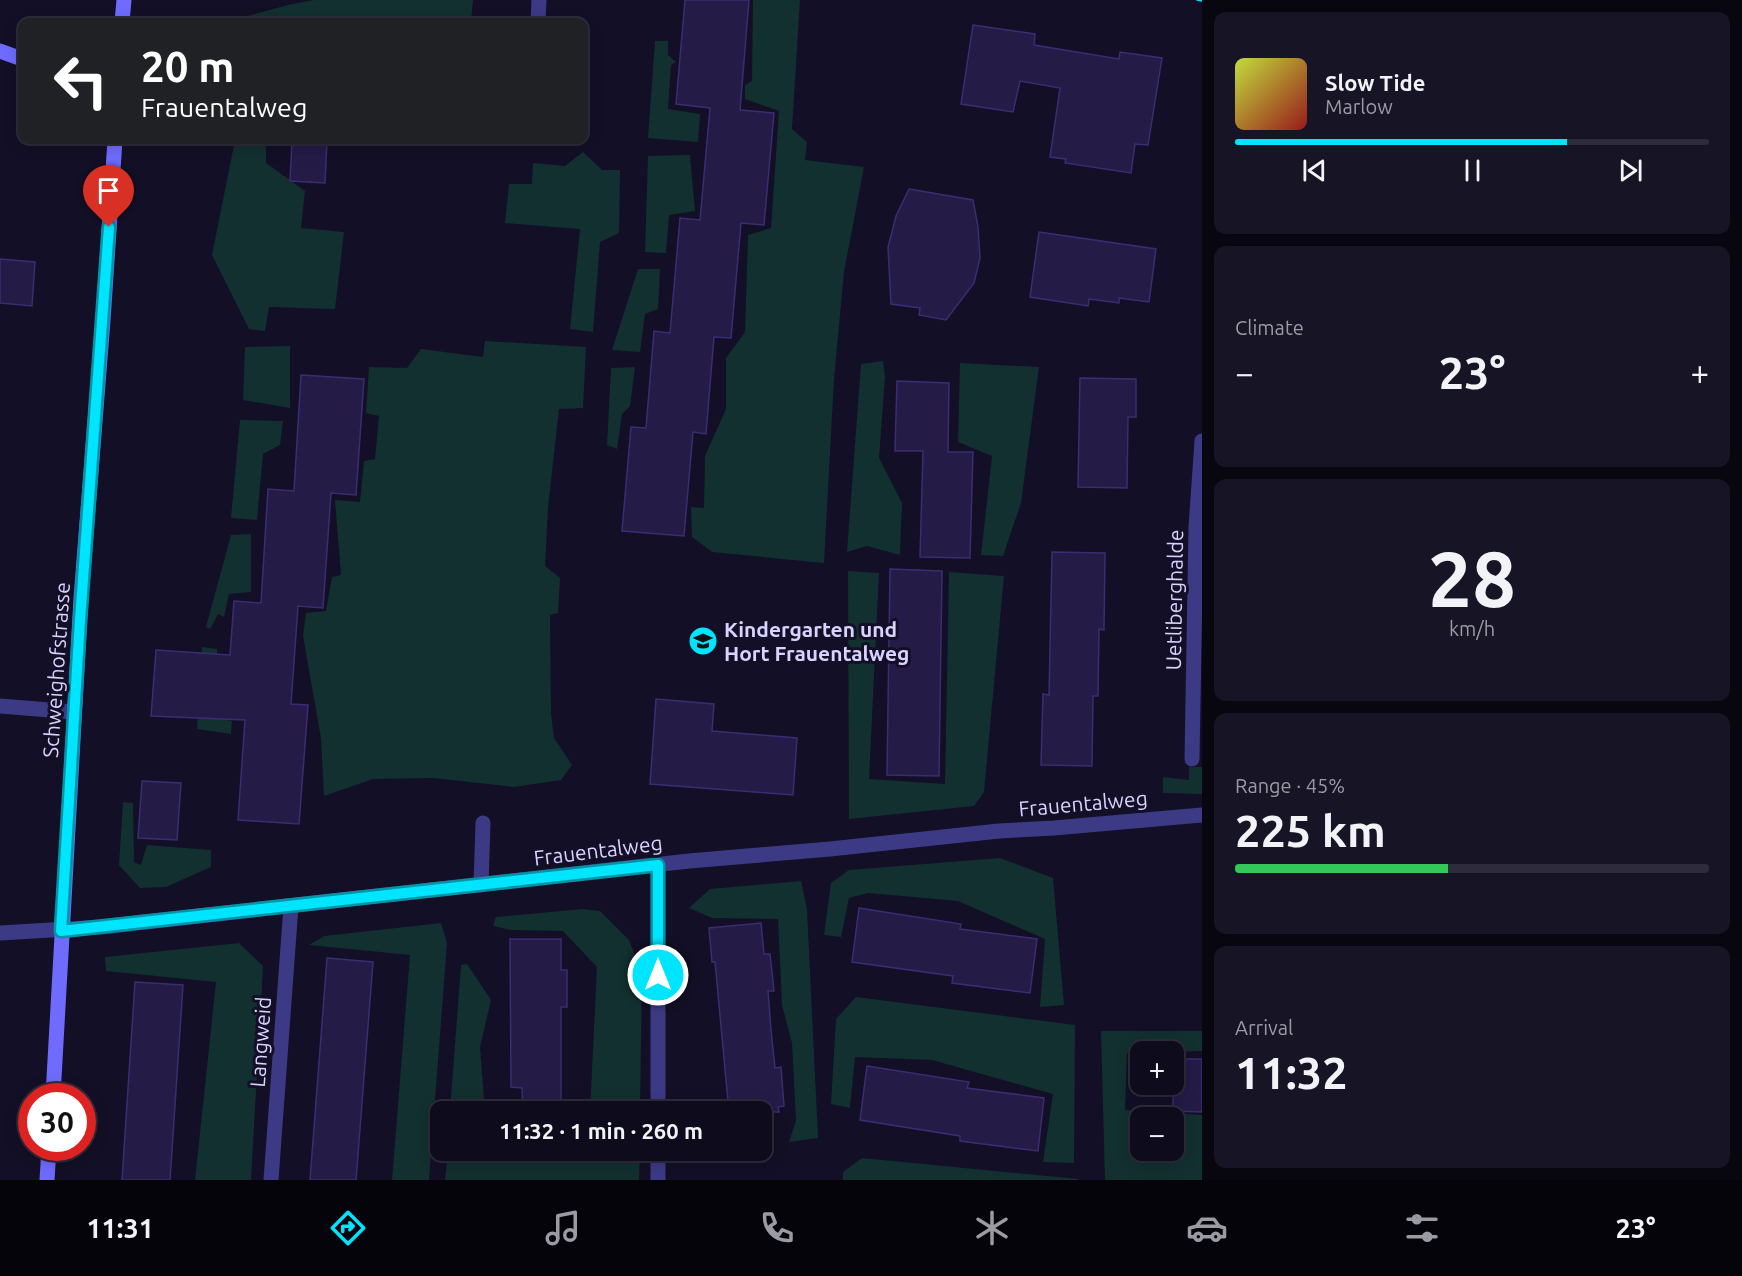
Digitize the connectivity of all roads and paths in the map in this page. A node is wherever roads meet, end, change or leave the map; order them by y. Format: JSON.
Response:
{"nodes":[{"id":1,"x":124,"y":0,"type":"edge"},
{"id":2,"x":539,"y":0,"type":"edge"},
{"id":3,"x":122,"y":18,"type":"edge"},
{"id":4,"x":538,"y":18,"type":"edge"},
{"id":5,"x":0,"y":51,"type":"edge"},
{"id":6,"x":18,"y":58,"type":"edge"},
{"id":7,"x":112,"y":144,"type":"edge"},
{"id":8,"x":1202,"y":441,"type":"edge"},
{"id":9,"x":0,"y":706,"type":"edge"},
{"id":10,"x":74,"y":712,"type":"junction"},
{"id":11,"x":1192,"y":759,"type":"dead end"},
{"id":12,"x":1202,"y":815,"type":"edge"},
{"id":13,"x":483,"y":823,"type":"dead end"},
{"id":14,"x":658,"y":865,"type":"junction"},
{"id":15,"x":481,"y":885,"type":"junction"},
{"id":16,"x":291,"y":906,"type":"junction"},
{"id":17,"x":61,"y":931,"type":"junction"},
{"id":18,"x":0,"y":933,"type":"edge"},
{"id":19,"x":53,"y":1083,"type":"edge"},
{"id":20,"x":658,"y":1101,"type":"edge"},
{"id":21,"x":48,"y":1161,"type":"edge"},
{"id":22,"x":658,"y":1161,"type":"edge"},
{"id":23,"x":47,"y":1180,"type":"edge"},
{"id":24,"x":271,"y":1180,"type":"edge"},
{"id":25,"x":658,"y":1180,"type":"edge"}],
"edges":[{"from":1,"to":3,"type":"main road"},
{"from":2,"to":4,"type":"street"},
{"from":5,"to":6,"type":"main road"},
{"from":7,"to":10,"type":"main road","name":"Schweighofstrasse"},
{"from":8,"to":11,"type":"street","name":"Uetliberghalde"},
{"from":9,"to":10,"type":"street"},
{"from":10,"to":17,"type":"main road","name":"Schweighofstrasse"},
{"from":12,"to":14,"type":"street","name":"Frauentalweg"},
{"from":13,"to":15,"type":"street"},
{"from":14,"to":15,"type":"street","name":"Frauentalweg"},
{"from":14,"to":20,"type":"street"},
{"from":15,"to":16,"type":"street","name":"Frauentalweg"},
{"from":16,"to":17,"type":"street","name":"Frauentalweg"},
{"from":16,"to":24,"type":"street","name":"Langweid"},
{"from":17,"to":18,"type":"street","name":"Frauentalweg"},
{"from":17,"to":19,"type":"main road","name":"Schweighofstrasse"},
{"from":21,"to":23,"type":"main road"},
{"from":22,"to":25,"type":"street"}]}
